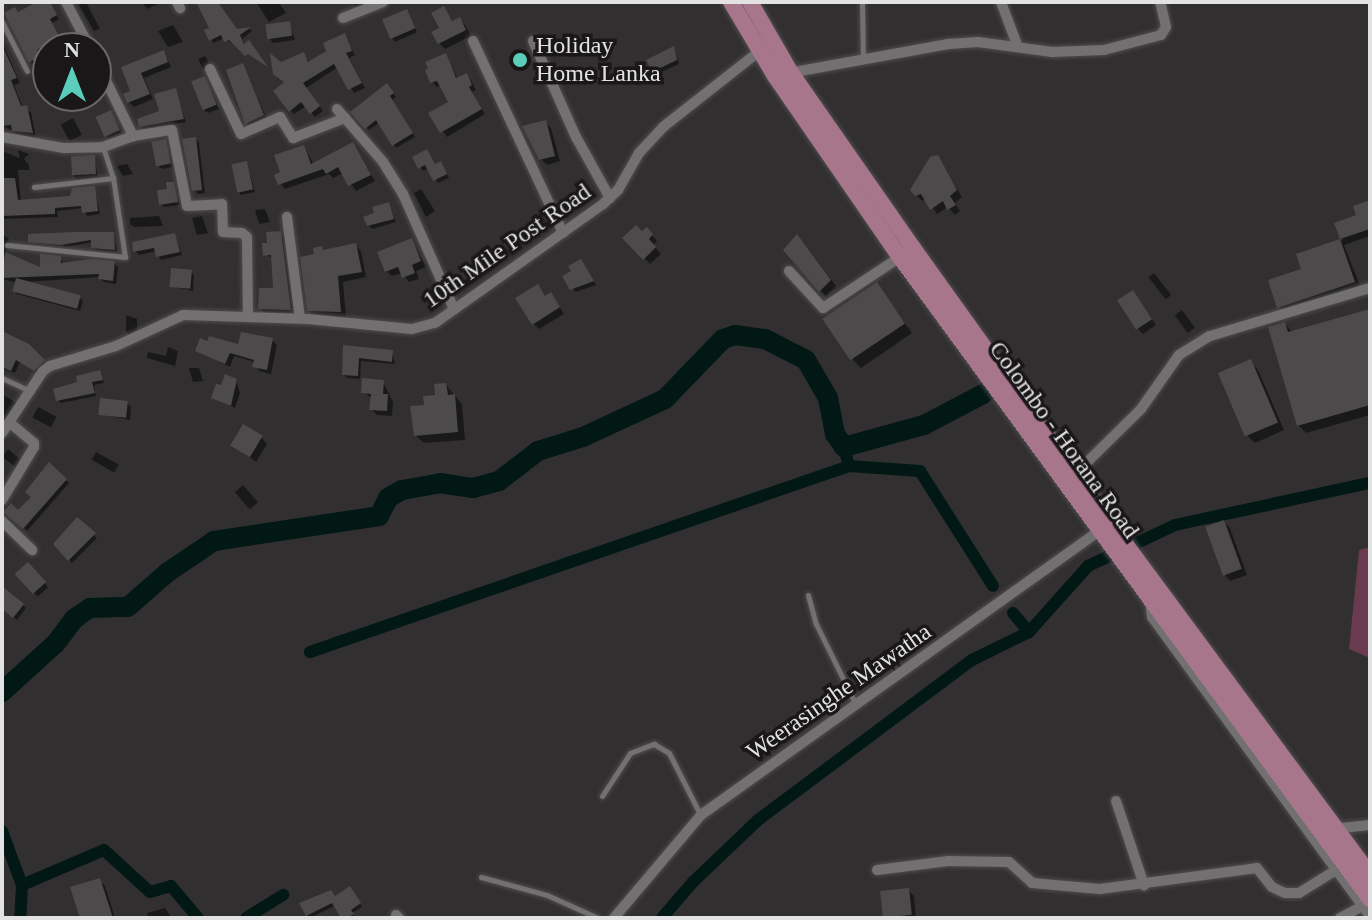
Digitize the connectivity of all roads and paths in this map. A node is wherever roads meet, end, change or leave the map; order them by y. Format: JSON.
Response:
{"nodes":[{"id":1,"x":66,"y":2,"type":"edge"},
{"id":2,"x":383,"y":2,"type":"edge"},
{"id":3,"x":731,"y":2,"type":"edge"},
{"id":4,"x":750,"y":2,"type":"edge"},
{"id":5,"x":862,"y":2,"type":"edge"},
{"id":6,"x":1001,"y":2,"type":"edge"},
{"id":7,"x":1160,"y":2,"type":"edge"},
{"id":8,"x":343,"y":18,"type":"dead end"},
{"id":9,"x":2,"y":22,"type":"edge"},
{"id":10,"x":82,"y":32,"type":"edge"},
{"id":11,"x":473,"y":41,"type":"dead end"},
{"id":12,"x":533,"y":41,"type":"dead end"},
{"id":13,"x":768,"y":46,"type":"junction"},
{"id":14,"x":1018,"y":47,"type":"junction"},
{"id":15,"x":863,"y":60,"type":"junction"},
{"id":16,"x":210,"y":69,"type":"dead end"},
{"id":17,"x":27,"y":71,"type":"dead end"},
{"id":18,"x":783,"y":74,"type":"junction"},
{"id":19,"x":112,"y":93,"type":"edge"},
{"id":20,"x":133,"y":136,"type":"junction"},
{"id":21,"x":2,"y":137,"type":"edge"},
{"id":22,"x":103,"y":147,"type":"junction"},
{"id":23,"x":113,"y":178,"type":"junction"},
{"id":24,"x":34,"y":187,"type":"dead end"},
{"id":25,"x":610,"y":198,"type":"junction"},
{"id":26,"x":287,"y":217,"type":"dead end"},
{"id":27,"x":563,"y":233,"type":"junction"},
{"id":28,"x":7,"y":245,"type":"dead end"},
{"id":29,"x":900,"y":257,"type":"junction"},
{"id":30,"x":789,"y":271,"type":"dead end"},
{"id":31,"x":1370,"y":288,"type":"edge"},
{"id":32,"x":454,"y":309,"type":"junction"},
{"id":33,"x":248,"y":317,"type":"junction"},
{"id":34,"x":300,"y":318,"type":"junction"},
{"id":35,"x":2,"y":378,"type":"edge"},
{"id":36,"x":30,"y":391,"type":"junction"},
{"id":37,"x":11,"y":424,"type":"junction"},
{"id":38,"x":2,"y":433,"type":"edge"},
{"id":39,"x":1071,"y":478,"type":"junction"},
{"id":40,"x":2,"y":500,"type":"edge"},
{"id":41,"x":2,"y":521,"type":"edge"},
{"id":42,"x":1108,"y":531,"type":"junction"},
{"id":43,"x":32,"y":550,"type":"dead end"},
{"id":44,"x":1151,"y":593,"type":"junction"},
{"id":45,"x":808,"y":595,"type":"dead end"},
{"id":46,"x":856,"y":704,"type":"junction"},
{"id":47,"x":602,"y":796,"type":"dead end"},
{"id":48,"x":1116,"y":801,"type":"dead end"},
{"id":49,"x":701,"y":815,"type":"junction"},
{"id":50,"x":1370,"y":825,"type":"edge"},
{"id":51,"x":1329,"y":829,"type":"junction"},
{"id":52,"x":1342,"y":867,"type":"junction"},
{"id":53,"x":877,"y":870,"type":"dead end"},
{"id":54,"x":1370,"y":875,"type":"edge"},
{"id":55,"x":481,"y":877,"type":"dead end"},
{"id":56,"x":1144,"y":885,"type":"junction"},
{"id":57,"x":1366,"y":902,"type":"edge"},
{"id":58,"x":1370,"y":916,"type":"edge"},
{"id":59,"x":598,"y":918,"type":"edge"},
{"id":60,"x":614,"y":918,"type":"edge"},
{"id":61,"x":1340,"y":918,"type":"edge"}],
"edges":[{"from":1,"to":10,"type":"street"},
{"from":2,"to":8,"type":"street"},
{"from":3,"to":13,"type":"main road","name":"Colombo - Horana Road"},
{"from":4,"to":13,"type":"main road","name":"Colombo - Horana Road"},
{"from":5,"to":15,"type":"lane"},
{"from":6,"to":14,"type":"street"},
{"from":7,"to":14,"type":"street"},
{"from":9,"to":17,"type":"lane"},
{"from":11,"to":27,"type":"street"},
{"from":12,"to":25,"type":"street"},
{"from":13,"to":18,"type":"main road","name":"Colombo - Horana Road"},
{"from":13,"to":25,"type":"street","name":"10th Mile Post Road"},
{"from":14,"to":15,"type":"street"},
{"from":15,"to":18,"type":"street"},
{"from":16,"to":32,"type":"street"},
{"from":18,"to":29,"type":"main road","name":"Colombo - Horana Road"},
{"from":18,"to":39,"type":"main road","name":"Colombo - Horana Road"},
{"from":19,"to":20,"type":"street"},
{"from":20,"to":22,"type":"street"},
{"from":20,"to":33,"type":"street"},
{"from":21,"to":22,"type":"street"},
{"from":22,"to":23,"type":"lane"},
{"from":23,"to":24,"type":"lane"},
{"from":23,"to":28,"type":"lane"},
{"from":25,"to":27,"type":"street","name":"10th Mile Post Road"},
{"from":26,"to":34,"type":"street"},
{"from":27,"to":32,"type":"street","name":"10th Mile Post Road"},
{"from":29,"to":30,"type":"street"},
{"from":29,"to":39,"type":"main road","name":"Colombo - Horana Road"},
{"from":31,"to":39,"type":"street"},
{"from":32,"to":34,"type":"street","name":"10th Mile Post Road"},
{"from":33,"to":34,"type":"street","name":"10th Mile Post Road"},
{"from":33,"to":36,"type":"street","name":"10th Mile Post Road"},
{"from":35,"to":36,"type":"lane"},
{"from":36,"to":37,"type":"street","name":"10th Mile Post Road"},
{"from":37,"to":38,"type":"street","name":"10th Mile Post Road"},
{"from":37,"to":40,"type":"street"},
{"from":39,"to":42,"type":"main road","name":"Colombo - Horana Road"},
{"from":41,"to":43,"type":"street"},
{"from":42,"to":44,"type":"main road","name":"Colombo - Horana Road"},
{"from":42,"to":46,"type":"street","name":"Weerasinghe Mawatha"},
{"from":44,"to":51,"type":"main road","name":"Colombo - Horana Road"},
{"from":44,"to":52,"type":"street"},
{"from":45,"to":46,"type":"lane"},
{"from":46,"to":49,"type":"street","name":"Weerasinghe Mawatha"},
{"from":47,"to":49,"type":"lane"},
{"from":48,"to":56,"type":"street"},
{"from":49,"to":60,"type":"street","name":"Weerasinghe Mawatha"},
{"from":50,"to":51,"type":"street"},
{"from":51,"to":52,"type":"main road","name":"Colombo - Horana Road"},
{"from":51,"to":54,"type":"main road","name":"Colombo - Horana Road"},
{"from":52,"to":56,"type":"street"},
{"from":52,"to":57,"type":"main road","name":"Colombo - Horana Road"},
{"from":53,"to":56,"type":"street"},
{"from":55,"to":59,"type":"lane"},
{"from":57,"to":58,"type":"street"},
{"from":57,"to":61,"type":"street"}]}
